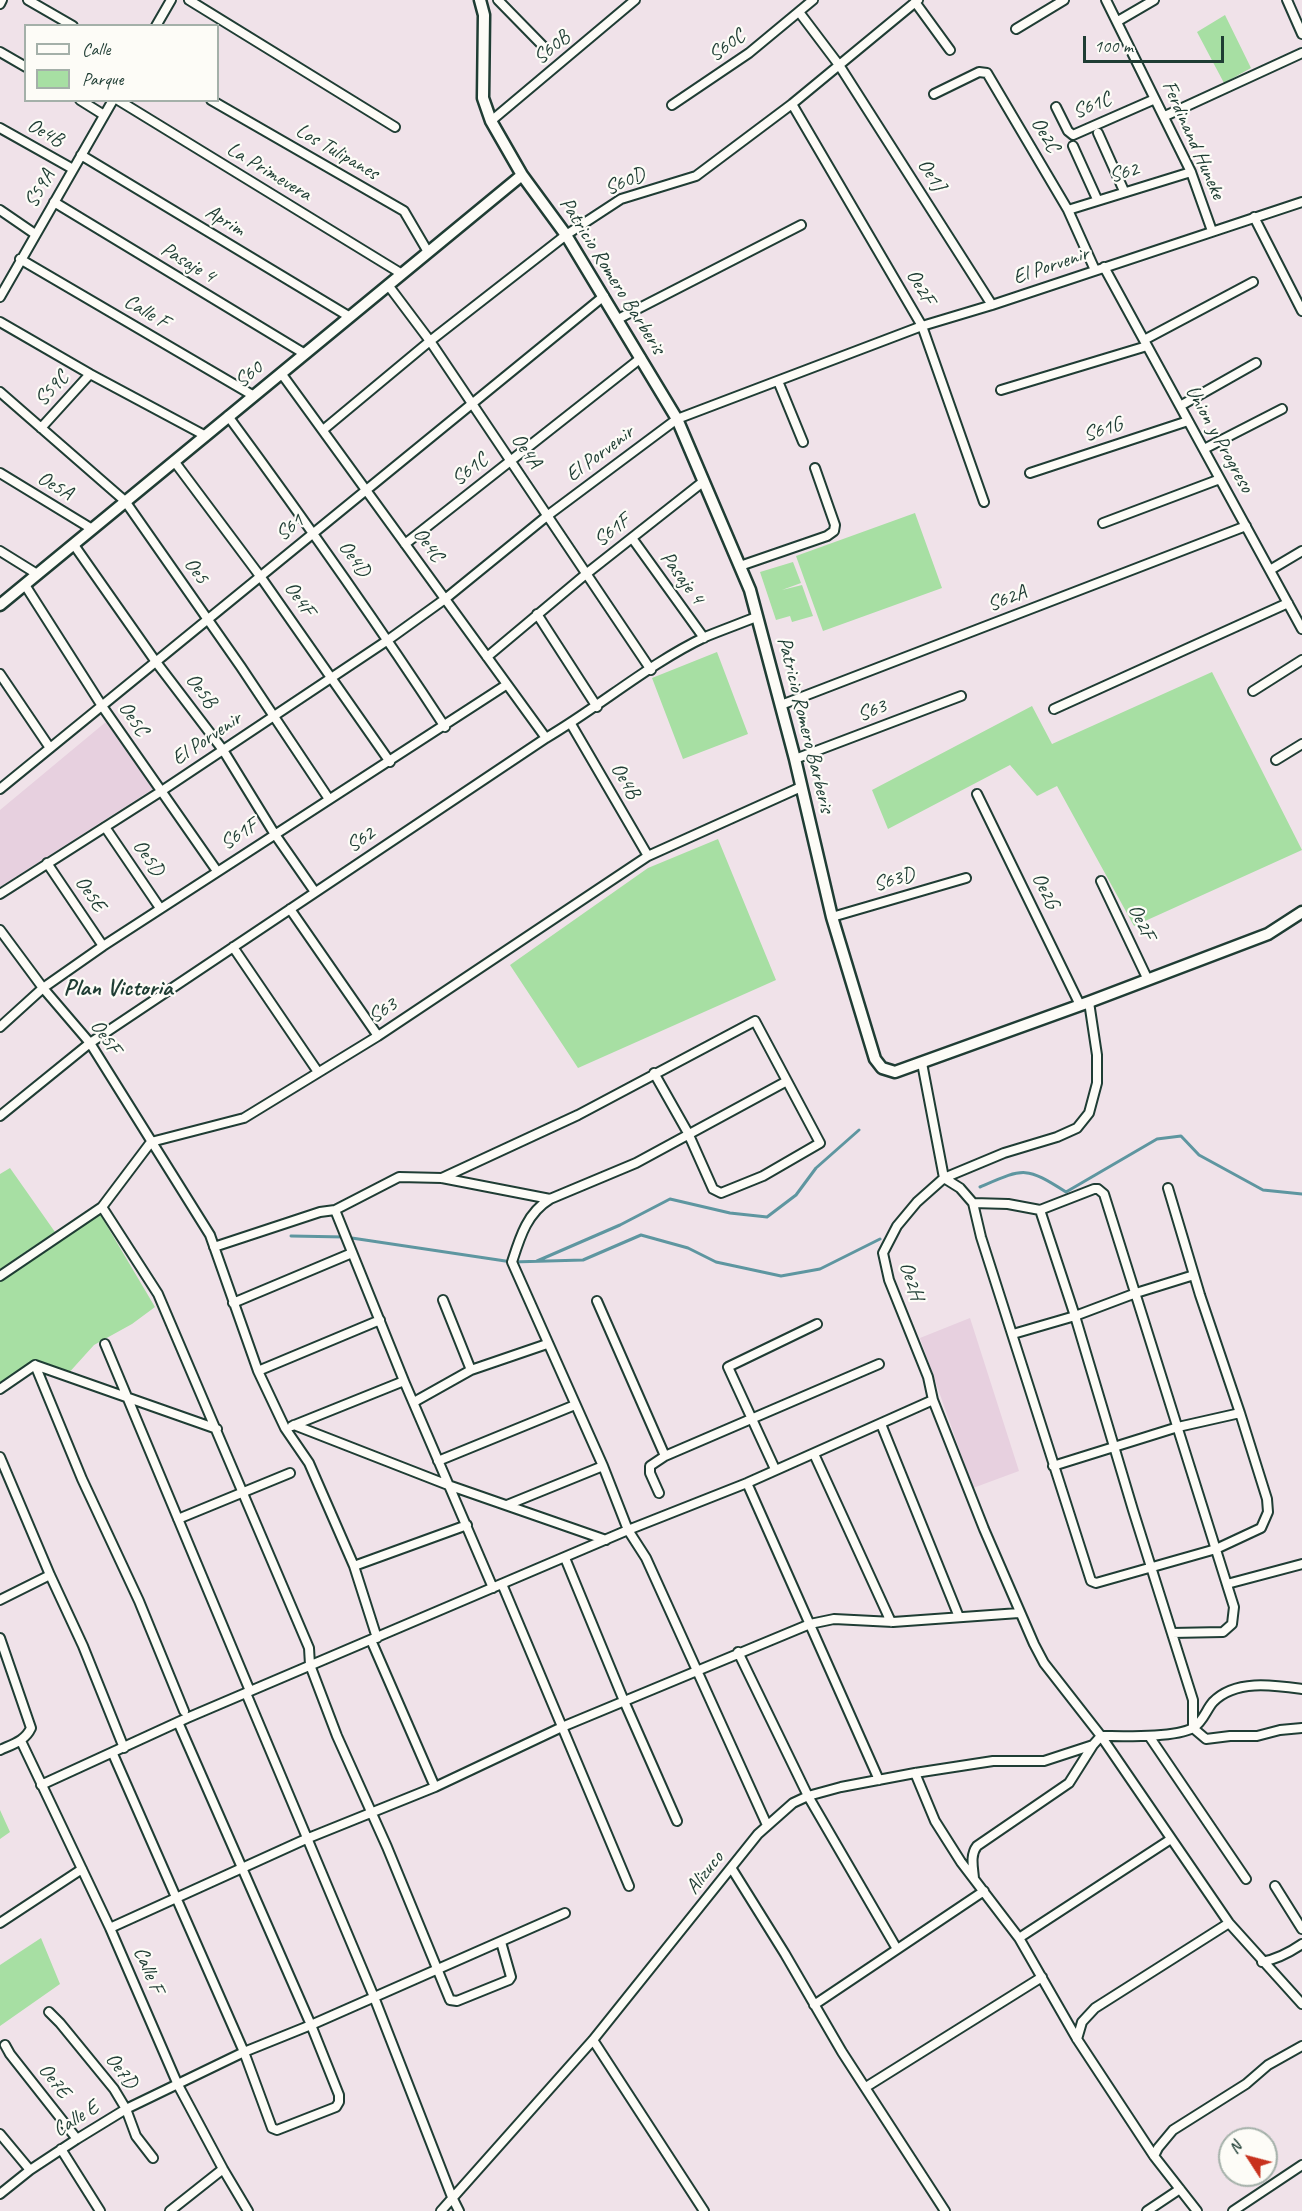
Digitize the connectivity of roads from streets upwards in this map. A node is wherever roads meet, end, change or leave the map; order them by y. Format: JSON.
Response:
{"nodes":[{"id":1,"x":28,"y":0,"type":"edge"},
{"id":2,"x":171,"y":0,"type":"edge"},
{"id":3,"x":189,"y":0,"type":"edge"},
{"id":4,"x":480,"y":0,"type":"edge"},
{"id":5,"x":498,"y":0,"type":"edge"},
{"id":6,"x":635,"y":0,"type":"edge"},
{"id":7,"x":813,"y":0,"type":"edge"},
{"id":8,"x":1064,"y":0,"type":"edge"},
{"id":9,"x":1106,"y":0,"type":"edge"},
{"id":10,"x":1154,"y":0,"type":"edge"},
{"id":11,"x":1287,"y":0,"type":"edge"},
{"id":12,"x":916,"y":1,"type":"edge"},
{"id":13,"x":799,"y":12,"type":"junction"},
{"id":14,"x":1118,"y":21,"type":"junction"},
{"id":15,"x":70,"y":24,"type":"edge"},
{"id":16,"x":157,"y":24,"type":"edge"},
{"id":17,"x":1016,"y":29,"type":"dead end"},
{"id":18,"x":1302,"y":33,"type":"edge"},
{"id":19,"x":543,"y":46,"type":"dead end"},
{"id":20,"x":950,"y":50,"type":"dead end"},
{"id":21,"x":0,"y":52,"type":"edge"},
{"id":22,"x":1302,"y":53,"type":"edge"},
{"id":23,"x":840,"y":65,"type":"junction"},
{"id":24,"x":24,"y":66,"type":"edge"},
{"id":25,"x":934,"y":94,"type":"dead end"},
{"id":26,"x":1155,"y":99,"type":"junction"},
{"id":27,"x":83,"y":102,"type":"edge"},
{"id":28,"x":111,"y":102,"type":"edge"},
{"id":29,"x":121,"y":102,"type":"edge"},
{"id":30,"x":214,"y":102,"type":"edge"},
{"id":31,"x":672,"y":105,"type":"dead end"},
{"id":32,"x":792,"y":105,"type":"junction"},
{"id":33,"x":1056,"y":107,"type":"dead end"},
{"id":34,"x":104,"y":115,"type":"junction"},
{"id":35,"x":1165,"y":116,"type":"junction"},
{"id":36,"x":491,"y":121,"type":"junction"},
{"id":37,"x":395,"y":127,"type":"dead end"},
{"id":38,"x":0,"y":128,"type":"edge"},
{"id":39,"x":1098,"y":134,"type":"dead end"},
{"id":40,"x":1073,"y":146,"type":"dead end"},
{"id":41,"x":81,"y":155,"type":"junction"},
{"id":42,"x":73,"y":169,"type":"junction"},
{"id":43,"x":1191,"y":172,"type":"junction"},
{"id":44,"x":522,"y":174,"type":"junction"},
{"id":45,"x":1124,"y":191,"type":"junction"},
{"id":46,"x":1097,"y":199,"type":"junction"},
{"id":47,"x":54,"y":202,"type":"junction"},
{"id":48,"x":1302,"y":202,"type":"edge"},
{"id":49,"x":0,"y":210,"type":"edge"},
{"id":50,"x":1068,"y":210,"type":"junction"},
{"id":51,"x":1254,"y":217,"type":"junction"},
{"id":52,"x":801,"y":225,"type":"dead end"},
{"id":53,"x":1212,"y":231,"type":"junction"},
{"id":54,"x":35,"y":234,"type":"junction"},
{"id":55,"x":566,"y":236,"type":"junction"},
{"id":56,"x":428,"y":252,"type":"junction"},
{"id":57,"x":20,"y":259,"type":"junction"},
{"id":58,"x":1104,"y":267,"type":"junction"},
{"id":59,"x":1095,"y":270,"type":"junction"},
{"id":60,"x":402,"y":274,"type":"junction"},
{"id":61,"x":1253,"y":282,"type":"dead end"},
{"id":62,"x":388,"y":285,"type":"junction"},
{"id":63,"x":1,"y":292,"type":"edge"},
{"id":64,"x":604,"y":296,"type":"junction"},
{"id":65,"x":992,"y":305,"type":"junction"},
{"id":66,"x":1302,"y":311,"type":"edge"},
{"id":67,"x":350,"y":317,"type":"junction"},
{"id":68,"x":618,"y":319,"type":"junction"},
{"id":69,"x":0,"y":322,"type":"edge"},
{"id":70,"x":922,"y":326,"type":"junction"},
{"id":71,"x":430,"y":341,"type":"junction"},
{"id":72,"x":1146,"y":343,"type":"junction"},
{"id":73,"x":305,"y":354,"type":"junction"},
{"id":74,"x":641,"y":358,"type":"junction"},
{"id":75,"x":1256,"y":363,"type":"dead end"},
{"id":76,"x":281,"y":373,"type":"junction"},
{"id":77,"x":90,"y":374,"type":"junction"},
{"id":78,"x":778,"y":381,"type":"junction"},
{"id":79,"x":1001,"y":390,"type":"dead end"},
{"id":80,"x":0,"y":392,"type":"edge"},
{"id":81,"x":254,"y":396,"type":"junction"},
{"id":82,"x":472,"y":404,"type":"junction"},
{"id":83,"x":1180,"y":406,"type":"junction"},
{"id":84,"x":1282,"y":409,"type":"dead end"},
{"id":85,"x":228,"y":416,"type":"junction"},
{"id":86,"x":677,"y":419,"type":"junction"},
{"id":87,"x":1188,"y":421,"type":"junction"},
{"id":88,"x":41,"y":428,"type":"junction"},
{"id":89,"x":323,"y":430,"type":"junction"},
{"id":90,"x":204,"y":435,"type":"junction"},
{"id":91,"x":803,"y":442,"type":"dead end"},
{"id":92,"x":1204,"y":449,"type":"junction"},
{"id":93,"x":174,"y":461,"type":"junction"},
{"id":94,"x":510,"y":461,"type":"junction"},
{"id":95,"x":816,"y":468,"type":"dead end"},
{"id":96,"x":0,"y":473,"type":"edge"},
{"id":97,"x":1030,"y":474,"type":"dead end"},
{"id":98,"x":1220,"y":479,"type":"junction"},
{"id":99,"x":704,"y":481,"type":"junction"},
{"id":100,"x":366,"y":490,"type":"junction"},
{"id":101,"x":125,"y":501,"type":"junction"},
{"id":102,"x":984,"y":502,"type":"dead end"},
{"id":103,"x":547,"y":516,"type":"junction"},
{"id":104,"x":1102,"y":523,"type":"dead end"},
{"id":105,"x":1246,"y":526,"type":"junction"},
{"id":106,"x":92,"y":529,"type":"junction"},
{"id":107,"x":313,"y":532,"type":"junction"},
{"id":108,"x":632,"y":538,"type":"junction"},
{"id":109,"x":405,"y":544,"type":"junction"},
{"id":110,"x":74,"y":545,"type":"junction"},
{"id":111,"x":0,"y":551,"type":"edge"},
{"id":112,"x":1302,"y":551,"type":"edge"},
{"id":113,"x":740,"y":566,"type":"junction"},
{"id":114,"x":1270,"y":570,"type":"junction"},
{"id":115,"x":37,"y":574,"type":"junction"},
{"id":116,"x":586,"y":574,"type":"junction"},
{"id":117,"x":260,"y":576,"type":"junction"},
{"id":118,"x":25,"y":585,"type":"junction"},
{"id":119,"x":445,"y":598,"type":"junction"},
{"id":120,"x":1287,"y":603,"type":"junction"},
{"id":121,"x":0,"y":605,"type":"edge"},
{"id":122,"x":537,"y":614,"type":"junction"},
{"id":123,"x":756,"y":617,"type":"junction"},
{"id":124,"x":207,"y":619,"type":"junction"},
{"id":125,"x":1302,"y":629,"type":"edge"},
{"id":126,"x":704,"y":638,"type":"junction"},
{"id":127,"x":388,"y":640,"type":"junction"},
{"id":128,"x":487,"y":657,"type":"junction"},
{"id":129,"x":1302,"y":660,"type":"edge"},
{"id":130,"x":156,"y":662,"type":"junction"},
{"id":131,"x":651,"y":670,"type":"junction"},
{"id":132,"x":0,"y":674,"type":"edge"},
{"id":133,"x":332,"y":678,"type":"junction"},
{"id":134,"x":506,"y":685,"type":"junction"},
{"id":135,"x":1253,"y":691,"type":"dead end"},
{"id":136,"x":961,"y":696,"type":"dead end"},
{"id":137,"x":781,"y":705,"type":"junction"},
{"id":138,"x":102,"y":706,"type":"junction"},
{"id":139,"x":597,"y":707,"type":"junction"},
{"id":140,"x":1054,"y":709,"type":"dead end"},
{"id":141,"x":275,"y":715,"type":"junction"},
{"id":142,"x":572,"y":724,"type":"junction"},
{"id":143,"x":445,"y":727,"type":"junction"},
{"id":144,"x":546,"y":738,"type":"junction"},
{"id":145,"x":1302,"y":744,"type":"edge"},
{"id":146,"x":50,"y":748,"type":"junction"},
{"id":147,"x":223,"y":750,"type":"junction"},
{"id":148,"x":795,"y":759,"type":"junction"},
{"id":149,"x":1276,"y":760,"type":"dead end"},
{"id":150,"x":390,"y":762,"type":"junction"},
{"id":151,"x":801,"y":787,"type":"junction"},
{"id":152,"x":0,"y":789,"type":"edge"},
{"id":153,"x":160,"y":792,"type":"junction"},
{"id":154,"x":977,"y":794,"type":"dead end"},
{"id":155,"x":329,"y":799,"type":"junction"},
{"id":156,"x":105,"y":827,"type":"junction"},
{"id":157,"x":274,"y":833,"type":"junction"},
{"id":158,"x":648,"y":856,"type":"junction"},
{"id":159,"x":47,"y":863,"type":"junction"},
{"id":160,"x":216,"y":871,"type":"junction"},
{"id":161,"x":966,"y":878,"type":"dead end"},
{"id":162,"x":1101,"y":881,"type":"dead end"},
{"id":163,"x":315,"y":892,"type":"junction"},
{"id":164,"x":0,"y":894,"type":"edge"},
{"id":165,"x":160,"y":908,"type":"junction"},
{"id":166,"x":290,"y":909,"type":"junction"},
{"id":167,"x":1302,"y":912,"type":"edge"},
{"id":168,"x":832,"y":917,"type":"junction"},
{"id":169,"x":0,"y":931,"type":"edge"},
{"id":170,"x":102,"y":946,"type":"junction"},
{"id":171,"x":234,"y":947,"type":"junction"},
{"id":172,"x":1148,"y":980,"type":"junction"},
{"id":173,"x":43,"y":988,"type":"junction"},
{"id":174,"x":1084,"y":1004,"type":"junction"},
{"id":175,"x":0,"y":1027,"type":"edge"},
{"id":176,"x":378,"y":1036,"type":"junction"},
{"id":177,"x":90,"y":1043,"type":"junction"},
{"id":178,"x":922,"y":1063,"type":"junction"},
{"id":179,"x":318,"y":1072,"type":"junction"},
{"id":180,"x":654,"y":1073,"type":"junction"},
{"id":181,"x":787,"y":1081,"type":"junction"},
{"id":182,"x":0,"y":1116,"type":"edge"},
{"id":183,"x":688,"y":1132,"type":"junction"},
{"id":184,"x":151,"y":1142,"type":"junction"},
{"id":185,"x":442,"y":1178,"type":"junction"},
{"id":186,"x":944,"y":1179,"type":"junction"},
{"id":187,"x":1168,"y":1188,"type":"dead end"},
{"id":188,"x":550,"y":1199,"type":"junction"},
{"id":189,"x":973,"y":1203,"type":"junction"},
{"id":190,"x":102,"y":1207,"type":"junction"},
{"id":191,"x":335,"y":1210,"type":"junction"},
{"id":192,"x":1040,"y":1210,"type":"junction"},
{"id":193,"x":214,"y":1246,"type":"junction"},
{"id":194,"x":352,"y":1254,"type":"junction"},
{"id":195,"x":1194,"y":1275,"type":"junction"},
{"id":196,"x":0,"y":1276,"type":"edge"},
{"id":197,"x":1136,"y":1293,"type":"junction"},
{"id":198,"x":443,"y":1300,"type":"dead end"},
{"id":199,"x":597,"y":1301,"type":"dead end"},
{"id":200,"x":233,"y":1303,"type":"junction"},
{"id":201,"x":1075,"y":1316,"type":"junction"},
{"id":202,"x":380,"y":1320,"type":"junction"},
{"id":203,"x":817,"y":1324,"type":"dead end"},
{"id":204,"x":1014,"y":1334,"type":"junction"},
{"id":205,"x":105,"y":1344,"type":"dead end"},
{"id":206,"x":547,"y":1344,"type":"junction"},
{"id":207,"x":879,"y":1364,"type":"dead end"},
{"id":208,"x":35,"y":1365,"type":"junction"},
{"id":209,"x":471,"y":1370,"type":"junction"},
{"id":210,"x":258,"y":1371,"type":"junction"},
{"id":211,"x":404,"y":1381,"type":"junction"},
{"id":212,"x":0,"y":1389,"type":"edge"},
{"id":213,"x":128,"y":1399,"type":"junction"},
{"id":214,"x":933,"y":1400,"type":"junction"},
{"id":215,"x":414,"y":1402,"type":"junction"},
{"id":216,"x":575,"y":1405,"type":"junction"},
{"id":217,"x":1240,"y":1413,"type":"junction"},
{"id":218,"x":751,"y":1420,"type":"junction"},
{"id":219,"x":881,"y":1424,"type":"junction"},
{"id":220,"x":294,"y":1425,"type":"junction"},
{"id":221,"x":1178,"y":1427,"type":"junction"},
{"id":222,"x":285,"y":1428,"type":"junction"},
{"id":223,"x":217,"y":1429,"type":"junction"},
{"id":224,"x":1114,"y":1448,"type":"junction"},
{"id":225,"x":814,"y":1454,"type":"junction"},
{"id":226,"x":0,"y":1456,"type":"edge"},
{"id":227,"x":665,"y":1456,"type":"junction"},
{"id":228,"x":438,"y":1461,"type":"junction"},
{"id":229,"x":603,"y":1466,"type":"junction"},
{"id":230,"x":1053,"y":1466,"type":"junction"},
{"id":231,"x":776,"y":1469,"type":"junction"},
{"id":232,"x":290,"y":1473,"type":"dead end"},
{"id":233,"x":747,"y":1483,"type":"junction"},
{"id":234,"x":448,"y":1485,"type":"junction"},
{"id":235,"x":243,"y":1493,"type":"junction"},
{"id":236,"x":659,"y":1493,"type":"dead end"},
{"id":237,"x":507,"y":1505,"type":"junction"},
{"id":238,"x":178,"y":1519,"type":"junction"},
{"id":239,"x":466,"y":1525,"type":"junction"},
{"id":240,"x":628,"y":1530,"type":"junction"},
{"id":241,"x":606,"y":1540,"type":"junction"},
{"id":242,"x":1216,"y":1550,"type":"junction"},
{"id":243,"x":565,"y":1558,"type":"junction"},
{"id":244,"x":1302,"y":1564,"type":"edge"},
{"id":245,"x":354,"y":1566,"type":"junction"},
{"id":246,"x":1151,"y":1568,"type":"junction"},
{"id":247,"x":50,"y":1575,"type":"junction"},
{"id":248,"x":502,"y":1584,"type":"junction"},
{"id":249,"x":1227,"y":1584,"type":"junction"},
{"id":250,"x":493,"y":1588,"type":"junction"},
{"id":251,"x":0,"y":1600,"type":"edge"},
{"id":252,"x":1019,"y":1613,"type":"junction"},
{"id":253,"x":959,"y":1617,"type":"junction"},
{"id":254,"x":891,"y":1622,"type":"junction"},
{"id":255,"x":810,"y":1624,"type":"junction"},
{"id":256,"x":1172,"y":1633,"type":"junction"},
{"id":257,"x":0,"y":1638,"type":"edge"},
{"id":258,"x":374,"y":1639,"type":"junction"},
{"id":259,"x":738,"y":1652,"type":"junction"},
{"id":260,"x":310,"y":1665,"type":"junction"},
{"id":261,"x":697,"y":1671,"type":"junction"},
{"id":262,"x":1302,"y":1689,"type":"edge"},
{"id":263,"x":248,"y":1692,"type":"junction"},
{"id":264,"x":624,"y":1701,"type":"junction"},
{"id":265,"x":184,"y":1711,"type":"dead end"},
{"id":266,"x":178,"y":1722,"type":"junction"},
{"id":267,"x":562,"y":1727,"type":"junction"},
{"id":268,"x":1193,"y":1728,"type":"junction"},
{"id":269,"x":1302,"y":1728,"type":"edge"},
{"id":270,"x":1101,"y":1736,"type":"junction"},
{"id":271,"x":1149,"y":1736,"type":"junction"},
{"id":272,"x":21,"y":1741,"type":"junction"},
{"id":273,"x":1093,"y":1745,"type":"junction"},
{"id":274,"x":124,"y":1748,"type":"junction"},
{"id":275,"x":0,"y":1750,"type":"edge"},
{"id":276,"x":113,"y":1754,"type":"junction"},
{"id":277,"x":915,"y":1773,"type":"junction"},
{"id":278,"x":879,"y":1780,"type":"junction"},
{"id":279,"x":41,"y":1785,"type":"junction"},
{"id":280,"x":435,"y":1787,"type":"junction"},
{"id":281,"x":808,"y":1796,"type":"junction"},
{"id":282,"x":371,"y":1812,"type":"junction"},
{"id":283,"x":677,"y":1821,"type":"dead end"},
{"id":284,"x":767,"y":1825,"type":"junction"},
{"id":285,"x":306,"y":1839,"type":"junction"},
{"id":286,"x":1171,"y":1839,"type":"junction"},
{"id":287,"x":82,"y":1869,"type":"junction"},
{"id":288,"x":242,"y":1869,"type":"junction"},
{"id":289,"x":732,"y":1869,"type":"junction"},
{"id":290,"x":974,"y":1879,"type":"junction"},
{"id":291,"x":1246,"y":1879,"type":"dead end"},
{"id":292,"x":629,"y":1886,"type":"dead end"},
{"id":293,"x":1275,"y":1886,"type":"dead end"},
{"id":294,"x":984,"y":1891,"type":"junction"},
{"id":295,"x":176,"y":1897,"type":"junction"},
{"id":296,"x":565,"y":1913,"type":"dead end"},
{"id":297,"x":0,"y":1923,"type":"edge"},
{"id":298,"x":1229,"y":1923,"type":"junction"},
{"id":299,"x":110,"y":1928,"type":"junction"},
{"id":300,"x":1302,"y":1929,"type":"edge"},
{"id":301,"x":1018,"y":1938,"type":"junction"},
{"id":302,"x":501,"y":1942,"type":"junction"},
{"id":303,"x":1302,"y":1944,"type":"edge"},
{"id":304,"x":897,"y":1949,"type":"junction"},
{"id":305,"x":1262,"y":1962,"type":"junction"},
{"id":306,"x":436,"y":1969,"type":"junction"},
{"id":307,"x":1041,"y":1977,"type":"junction"},
{"id":308,"x":374,"y":1997,"type":"junction"},
{"id":309,"x":1298,"y":1997,"type":"edge"},
{"id":310,"x":814,"y":2004,"type":"junction"},
{"id":311,"x":1302,"y":2004,"type":"edge"},
{"id":312,"x":49,"y":2012,"type":"dead end"},
{"id":313,"x":312,"y":2025,"type":"junction"},
{"id":314,"x":1077,"y":2039,"type":"junction"},
{"id":315,"x":593,"y":2040,"type":"junction"},
{"id":316,"x":5,"y":2044,"type":"dead end"},
{"id":317,"x":1302,"y":2046,"type":"edge"},
{"id":318,"x":244,"y":2052,"type":"junction"},
{"id":319,"x":178,"y":2085,"type":"junction"},
{"id":320,"x":866,"y":2087,"type":"junction"},
{"id":321,"x":126,"y":2109,"type":"junction"},
{"id":322,"x":0,"y":2134,"type":"edge"},
{"id":323,"x":77,"y":2139,"type":"junction"},
{"id":324,"x":62,"y":2149,"type":"junction"},
{"id":325,"x":1154,"y":2156,"type":"junction"},
{"id":326,"x":153,"y":2158,"type":"dead end"},
{"id":327,"x":1302,"y":2165,"type":"edge"},
{"id":328,"x":223,"y":2169,"type":"junction"},
{"id":329,"x":30,"y":2170,"type":"junction"},
{"id":330,"x":1180,"y":2189,"type":"junction"},
{"id":331,"x":0,"y":2194,"type":"edge"},
{"id":332,"x":452,"y":2197,"type":"junction"},
{"id":333,"x":100,"y":2211,"type":"edge"},
{"id":334,"x":170,"y":2211,"type":"edge"},
{"id":335,"x":248,"y":2211,"type":"edge"},
{"id":336,"x":441,"y":2211,"type":"edge"},
{"id":337,"x":459,"y":2211,"type":"edge"},
{"id":338,"x":704,"y":2211,"type":"edge"},
{"id":339,"x":945,"y":2211,"type":"edge"},
{"id":340,"x":1147,"y":2211,"type":"edge"},
{"id":341,"x":1197,"y":2211,"type":"edge"},
{"id":342,"x":1233,"y":2211,"type":"edge"}],
"edges":[{"from":1,"to":15,"type":"street"},
{"from":2,"to":16,"type":"street"},
{"from":3,"to":37,"type":"street"},
{"from":4,"to":36,"type":"street","name":"Patricio Romero Barberis"},
{"from":5,"to":19,"type":"street"},
{"from":6,"to":36,"type":"street","name":"S60B"},
{"from":7,"to":13,"type":"street","name":"S60C"},
{"from":8,"to":17,"type":"street"},
{"from":9,"to":14,"type":"street","name":"Ferdinand Huneke"},
{"from":10,"to":14,"type":"street"},
{"from":11,"to":18,"type":"street"},
{"from":12,"to":20,"type":"street"},
{"from":12,"to":23,"type":"street","name":"S60D"},
{"from":13,"to":23,"type":"street"},
{"from":13,"to":31,"type":"street","name":"S60C"},
{"from":14,"to":26,"type":"street","name":"Ferdinand Huneke"},
{"from":21,"to":24,"type":"street"},
{"from":22,"to":35,"type":"street"},
{"from":23,"to":32,"type":"street","name":"S60D"},
{"from":23,"to":65,"type":"street","name":"Oe1J"},
{"from":25,"to":50,"type":"street","name":"Oe2C"},
{"from":26,"to":33,"type":"street","name":"S61C"},
{"from":26,"to":35,"type":"street","name":"Ferdinand Huneke"},
{"from":27,"to":34,"type":"street"},
{"from":28,"to":34,"type":"street","name":"S59A"},
{"from":29,"to":60,"type":"street","name":"La Primevera"},
{"from":30,"to":56,"type":"street","name":"Los Tulipanes"},
{"from":32,"to":55,"type":"street","name":"S60D"},
{"from":32,"to":70,"type":"street","name":"Oe2F"},
{"from":34,"to":41,"type":"street","name":"S59A"},
{"from":35,"to":43,"type":"street","name":"Ferdinand Huneke"},
{"from":36,"to":44,"type":"street","name":"Patricio Romero Barberis"},
{"from":38,"to":42,"type":"street","name":"Oe4B"},
{"from":39,"to":45,"type":"street"},
{"from":40,"to":46,"type":"street"},
{"from":41,"to":42,"type":"street","name":"S59A"},
{"from":41,"to":67,"type":"street","name":"Aprim"},
{"from":42,"to":47,"type":"street","name":"S59A"},
{"from":43,"to":45,"type":"street","name":"S62"},
{"from":43,"to":53,"type":"street","name":"Ferdinand Huneke"},
{"from":44,"to":55,"type":"street","name":"Patricio Romero Barberis"},
{"from":44,"to":56,"type":"street","name":"S60"},
{"from":45,"to":46,"type":"street","name":"S62"},
{"from":46,"to":50,"type":"street","name":"S62"},
{"from":47,"to":54,"type":"street","name":"S59A"},
{"from":47,"to":73,"type":"street","name":"Pasaje 4"},
{"from":48,"to":51,"type":"street","name":"El Porvenir"},
{"from":49,"to":54,"type":"street"},
{"from":50,"to":59,"type":"street","name":"Oe2C"},
{"from":51,"to":53,"type":"street","name":"El Porvenir"},
{"from":51,"to":66,"type":"street"},
{"from":52,"to":68,"type":"street"},
{"from":53,"to":58,"type":"street","name":"El Porvenir"},
{"from":54,"to":57,"type":"street","name":"S59A"},
{"from":55,"to":64,"type":"street","name":"Patricio Romero Barberis"},
{"from":55,"to":71,"type":"street","name":"S60D"},
{"from":56,"to":60,"type":"street","name":"S60"},
{"from":57,"to":63,"type":"street","name":"S59A"},
{"from":57,"to":81,"type":"street","name":"Calle F"},
{"from":58,"to":59,"type":"street","name":"El Porvenir"},
{"from":58,"to":72,"type":"street","name":"Union y Progreso"},
{"from":59,"to":65,"type":"street","name":"El Porvenir"},
{"from":60,"to":62,"type":"street","name":"S60"},
{"from":61,"to":72,"type":"street"},
{"from":62,"to":67,"type":"street","name":"S60"},
{"from":62,"to":71,"type":"street","name":"Oe4A"},
{"from":64,"to":68,"type":"street","name":"Patricio Romero Barberis"},
{"from":64,"to":82,"type":"street","name":"S61"},
{"from":65,"to":70,"type":"street","name":"El Porvenir"},
{"from":67,"to":73,"type":"street","name":"S60"},
{"from":68,"to":74,"type":"street","name":"Patricio Romero Barberis"},
{"from":69,"to":77,"type":"street"},
{"from":70,"to":78,"type":"street","name":"El Porvenir"},
{"from":70,"to":102,"type":"street","name":"Oe2F"},
{"from":71,"to":82,"type":"street","name":"Oe4A"},
{"from":71,"to":89,"type":"street","name":"S60D"},
{"from":72,"to":79,"type":"street"},
{"from":72,"to":83,"type":"street","name":"Union y Progreso"},
{"from":73,"to":76,"type":"street","name":"S60"},
{"from":74,"to":86,"type":"street","name":"Patricio Romero Barberis"},
{"from":74,"to":94,"type":"street","name":"S61C"},
{"from":75,"to":83,"type":"street"},
{"from":76,"to":81,"type":"street","name":"S60"},
{"from":76,"to":89,"type":"street","name":"Oe4C"},
{"from":77,"to":88,"type":"street","name":"S59C"},
{"from":77,"to":90,"type":"street"},
{"from":78,"to":86,"type":"street","name":"El Porvenir"},
{"from":78,"to":91,"type":"street"},
{"from":80,"to":88,"type":"street","name":"Oe5"},
{"from":81,"to":85,"type":"street","name":"S60"},
{"from":82,"to":94,"type":"street","name":"Oe4A"},
{"from":82,"to":100,"type":"street","name":"S61"},
{"from":83,"to":87,"type":"street","name":"Union y Progreso"},
{"from":84,"to":92,"type":"street"},
{"from":85,"to":90,"type":"street","name":"S60"},
{"from":85,"to":107,"type":"street","name":"Oe4D"},
{"from":86,"to":99,"type":"street","name":"Patricio Romero Barberis"},
{"from":86,"to":103,"type":"street","name":"El Porvenir"},
{"from":87,"to":92,"type":"street","name":"Union y Progreso"},
{"from":87,"to":97,"type":"street","name":"S61G"},
{"from":88,"to":101,"type":"street","name":"Oe5"},
{"from":89,"to":100,"type":"street","name":"Oe4C"},
{"from":90,"to":93,"type":"street","name":"S60"},
{"from":92,"to":98,"type":"street","name":"Union y Progreso"},
{"from":93,"to":101,"type":"street","name":"S60"},
{"from":93,"to":117,"type":"street","name":"Oe4F"},
{"from":94,"to":103,"type":"street","name":"Oe4A"},
{"from":94,"to":109,"type":"street","name":"S61C"},
{"from":95,"to":113,"type":"street"},
{"from":96,"to":106,"type":"street","name":"Oe5A"},
{"from":98,"to":104,"type":"street"},
{"from":98,"to":105,"type":"street","name":"Union y Progreso"},
{"from":99,"to":108,"type":"street","name":"S61F"},
{"from":99,"to":113,"type":"street","name":"Patricio Romero Barberis"},
{"from":100,"to":107,"type":"street","name":"S61"},
{"from":100,"to":109,"type":"street","name":"Oe4C"},
{"from":101,"to":106,"type":"street","name":"S60"},
{"from":101,"to":124,"type":"street","name":"Oe5"},
{"from":103,"to":116,"type":"street","name":"Oe4A"},
{"from":103,"to":119,"type":"street","name":"El Porvenir"},
{"from":105,"to":114,"type":"street","name":"Union y Progreso"},
{"from":105,"to":137,"type":"street","name":"S62A"},
{"from":106,"to":110,"type":"street","name":"S60"},
{"from":107,"to":117,"type":"street","name":"S61"},
{"from":107,"to":127,"type":"street","name":"Oe4D"},
{"from":108,"to":116,"type":"street","name":"S61F"},
{"from":108,"to":126,"type":"street","name":"Pasaje 4"},
{"from":109,"to":119,"type":"street","name":"Oe4C"},
{"from":110,"to":115,"type":"street","name":"S60"},
{"from":110,"to":130,"type":"street","name":"Oe5B"},
{"from":111,"to":115,"type":"street"},
{"from":112,"to":114,"type":"street"},
{"from":113,"to":123,"type":"street","name":"Patricio Romero Barberis"},
{"from":114,"to":120,"type":"street","name":"Union y Progreso"},
{"from":115,"to":118,"type":"street","name":"S60"},
{"from":116,"to":122,"type":"street","name":"S61F"},
{"from":116,"to":131,"type":"street","name":"Oe4A"},
{"from":117,"to":124,"type":"street","name":"S61"},
{"from":117,"to":133,"type":"street","name":"Oe4F"},
{"from":118,"to":121,"type":"street","name":"S60"},
{"from":118,"to":138,"type":"street","name":"Oe5C"},
{"from":119,"to":127,"type":"street","name":"El Porvenir"},
{"from":119,"to":128,"type":"street","name":"Oe4C"},
{"from":120,"to":125,"type":"street","name":"Union y Progreso"},
{"from":120,"to":140,"type":"street"},
{"from":122,"to":128,"type":"street","name":"S61F"},
{"from":122,"to":139,"type":"street"},
{"from":123,"to":126,"type":"street","name":"S62"},
{"from":123,"to":137,"type":"street","name":"Patricio Romero Barberis"},
{"from":124,"to":130,"type":"street","name":"S61"},
{"from":124,"to":141,"type":"street","name":"Oe5"},
{"from":126,"to":131,"type":"street","name":"S62"},
{"from":127,"to":133,"type":"street","name":"El Porvenir"},
{"from":127,"to":143,"type":"street","name":"Oe4D"},
{"from":128,"to":134,"type":"street","name":"Oe4C"},
{"from":129,"to":135,"type":"street"},
{"from":130,"to":138,"type":"street","name":"S61"},
{"from":130,"to":147,"type":"street","name":"Oe5B"},
{"from":131,"to":139,"type":"street","name":"S62"},
{"from":132,"to":146,"type":"street"},
{"from":133,"to":141,"type":"street","name":"El Porvenir"},
{"from":133,"to":150,"type":"street","name":"Oe4F"},
{"from":134,"to":143,"type":"street","name":"S61F"},
{"from":134,"to":144,"type":"street","name":"Oe4C"},
{"from":136,"to":148,"type":"street","name":"S63"},
{"from":137,"to":148,"type":"street","name":"Patricio Romero Barberis"},
{"from":138,"to":146,"type":"street","name":"S61"},
{"from":138,"to":153,"type":"street","name":"Oe5C"},
{"from":139,"to":142,"type":"street","name":"S62"},
{"from":141,"to":147,"type":"street","name":"El Porvenir"},
{"from":141,"to":155,"type":"street","name":"Oe5"},
{"from":142,"to":144,"type":"street","name":"S62"},
{"from":142,"to":158,"type":"street","name":"Oe4B"},
{"from":143,"to":150,"type":"street","name":"S61F"},
{"from":144,"to":163,"type":"street","name":"S62"},
{"from":145,"to":149,"type":"street"},
{"from":146,"to":152,"type":"street","name":"S61"},
{"from":147,"to":153,"type":"street","name":"El Porvenir"},
{"from":147,"to":157,"type":"street","name":"Oe5B"},
{"from":148,"to":151,"type":"street","name":"Patricio Romero Barberis"},
{"from":150,"to":155,"type":"street","name":"S61F"},
{"from":151,"to":158,"type":"street","name":"S63"},
{"from":151,"to":168,"type":"street","name":"Patricio Romero Barberis"},
{"from":153,"to":156,"type":"street","name":"El Porvenir"},
{"from":153,"to":160,"type":"street","name":"Oe5C"},
{"from":154,"to":174,"type":"street","name":"Oe2G"},
{"from":155,"to":157,"type":"street","name":"S61F"},
{"from":156,"to":159,"type":"street","name":"El Porvenir"},
{"from":156,"to":165,"type":"street","name":"Oe5D"},
{"from":157,"to":160,"type":"street","name":"S61F"},
{"from":157,"to":163,"type":"street","name":"Oe5B"},
{"from":158,"to":176,"type":"street","name":"S63"},
{"from":159,"to":164,"type":"street","name":"El Porvenir"},
{"from":159,"to":170,"type":"street","name":"Oe5E"},
{"from":160,"to":165,"type":"street","name":"S61F"},
{"from":161,"to":168,"type":"street","name":"S63D"},
{"from":162,"to":172,"type":"street","name":"Oe2F"},
{"from":163,"to":166,"type":"street","name":"S62"},
{"from":165,"to":170,"type":"street","name":"S61F"},
{"from":166,"to":171,"type":"street","name":"S62"},
{"from":166,"to":176,"type":"street"},
{"from":167,"to":172,"type":"street","name":"Patricio Romero Barberis"},
{"from":168,"to":178,"type":"street","name":"Patricio Romero Barberis"},
{"from":169,"to":173,"type":"street","name":"Oe5F"},
{"from":170,"to":173,"type":"street","name":"S61F"},
{"from":171,"to":177,"type":"street","name":"S62"},
{"from":171,"to":179,"type":"street"},
{"from":172,"to":174,"type":"street","name":"Patricio Romero Barberis"},
{"from":173,"to":175,"type":"street","name":"S61F"},
{"from":173,"to":177,"type":"street","name":"Oe5F"},
{"from":174,"to":178,"type":"street","name":"Patricio Romero Barberis"},
{"from":174,"to":186,"type":"street","name":"Oe2H"},
{"from":176,"to":179,"type":"street","name":"S63"},
{"from":177,"to":182,"type":"street","name":"S62"},
{"from":177,"to":184,"type":"street","name":"Oe5F"},
{"from":178,"to":186,"type":"street"},
{"from":179,"to":184,"type":"street","name":"S63"},
{"from":180,"to":181,"type":"street"},
{"from":180,"to":183,"type":"street"},
{"from":180,"to":185,"type":"street"},
{"from":181,"to":183,"type":"street"},
{"from":181,"to":183,"type":"street"},
{"from":183,"to":188,"type":"street"},
{"from":184,"to":190,"type":"street"},
{"from":184,"to":193,"type":"street","name":"Oe5F"},
{"from":185,"to":188,"type":"street"},
{"from":185,"to":191,"type":"street"},
{"from":186,"to":189,"type":"street"},
{"from":186,"to":214,"type":"street","name":"Oe2H"},
{"from":187,"to":195,"type":"street"},
{"from":188,"to":206,"type":"street"},
{"from":189,"to":192,"type":"street"},
{"from":189,"to":204,"type":"street"},
{"from":190,"to":196,"type":"street"},
{"from":190,"to":223,"type":"street"},
{"from":191,"to":193,"type":"street"},
{"from":191,"to":194,"type":"street"},
{"from":192,"to":197,"type":"street"},
{"from":192,"to":201,"type":"street"},
{"from":193,"to":200,"type":"street","name":"Oe5F"},
{"from":194,"to":200,"type":"street"},
{"from":194,"to":202,"type":"street"},
{"from":195,"to":197,"type":"street"},
{"from":195,"to":217,"type":"street"},
{"from":197,"to":201,"type":"street"},
{"from":197,"to":221,"type":"street"},
{"from":198,"to":209,"type":"street"},
{"from":199,"to":227,"type":"street"},
{"from":200,"to":210,"type":"street","name":"Oe5F"},
{"from":201,"to":204,"type":"street"},
{"from":201,"to":224,"type":"street"},
{"from":202,"to":210,"type":"street"},
{"from":202,"to":211,"type":"street"},
{"from":203,"to":218,"type":"street"},
{"from":204,"to":230,"type":"street"},
{"from":205,"to":213,"type":"street"},
{"from":206,"to":209,"type":"street"},
{"from":206,"to":216,"type":"street"},
{"from":207,"to":218,"type":"street"},
{"from":208,"to":212,"type":"street"},
{"from":208,"to":213,"type":"street"},
{"from":208,"to":265,"type":"street"},
{"from":209,"to":215,"type":"street"},
{"from":210,"to":222,"type":"street","name":"Oe5F"},
{"from":211,"to":215,"type":"street"},
{"from":211,"to":220,"type":"street"},
{"from":213,"to":223,"type":"street"},
{"from":213,"to":238,"type":"street"},
{"from":214,"to":219,"type":"street"},
{"from":214,"to":252,"type":"street","name":"Oe2H"},
{"from":215,"to":228,"type":"street"},
{"from":216,"to":228,"type":"street"},
{"from":216,"to":229,"type":"street"},
{"from":217,"to":221,"type":"street"},
{"from":217,"to":242,"type":"street"},
{"from":218,"to":227,"type":"street"},
{"from":218,"to":231,"type":"street"},
{"from":219,"to":225,"type":"street"},
{"from":219,"to":253,"type":"street"},
{"from":220,"to":222,"type":"street"},
{"from":220,"to":234,"type":"street"},
{"from":221,"to":224,"type":"street"},
{"from":221,"to":242,"type":"street"},
{"from":222,"to":245,"type":"street","name":"Oe5F"},
{"from":223,"to":235,"type":"street"},
{"from":224,"to":230,"type":"street"},
{"from":224,"to":246,"type":"street"},
{"from":225,"to":231,"type":"street"},
{"from":225,"to":254,"type":"street"},
{"from":226,"to":247,"type":"street"},
{"from":227,"to":236,"type":"street"},
{"from":228,"to":234,"type":"street"},
{"from":229,"to":237,"type":"street"},
{"from":229,"to":240,"type":"street"},
{"from":230,"to":246,"type":"street"},
{"from":231,"to":233,"type":"street"},
{"from":232,"to":235,"type":"street"},
{"from":233,"to":240,"type":"street"},
{"from":233,"to":255,"type":"street"},
{"from":234,"to":237,"type":"street"},
{"from":234,"to":239,"type":"street"},
{"from":235,"to":238,"type":"street"},
{"from":235,"to":260,"type":"street"},
{"from":237,"to":241,"type":"street"},
{"from":238,"to":263,"type":"street"},
{"from":239,"to":245,"type":"street"},
{"from":239,"to":250,"type":"street"},
{"from":240,"to":241,"type":"street"},
{"from":240,"to":261,"type":"street"},
{"from":241,"to":243,"type":"street"},
{"from":242,"to":246,"type":"street"},
{"from":242,"to":249,"type":"street"},
{"from":243,"to":248,"type":"street"},
{"from":243,"to":264,"type":"street"},
{"from":244,"to":249,"type":"street"},
{"from":245,"to":258,"type":"street","name":"Oe5F"},
{"from":246,"to":256,"type":"street"},
{"from":247,"to":251,"type":"street"},
{"from":247,"to":274,"type":"street"},
{"from":248,"to":250,"type":"street"},
{"from":248,"to":267,"type":"street"},
{"from":249,"to":256,"type":"street"},
{"from":250,"to":258,"type":"street"},
{"from":252,"to":253,"type":"street"},
{"from":252,"to":270,"type":"street","name":"Oe2H"},
{"from":253,"to":254,"type":"street"},
{"from":254,"to":255,"type":"street"},
{"from":255,"to":259,"type":"street"},
{"from":255,"to":278,"type":"street"},
{"from":256,"to":268,"type":"street"},
{"from":257,"to":272,"type":"street"},
{"from":258,"to":260,"type":"street"},
{"from":258,"to":280,"type":"street","name":"Oe5F"},
{"from":259,"to":261,"type":"street"},
{"from":259,"to":281,"type":"street"},
{"from":260,"to":263,"type":"street"},
{"from":260,"to":282,"type":"street"},
{"from":261,"to":264,"type":"street"},
{"from":261,"to":284,"type":"street"},
{"from":262,"to":268,"type":"street"},
{"from":263,"to":266,"type":"street"},
{"from":263,"to":285,"type":"street"},
{"from":264,"to":267,"type":"street"},
{"from":264,"to":283,"type":"street"},
{"from":266,"to":274,"type":"street"},
{"from":266,"to":288,"type":"street"},
{"from":267,"to":280,"type":"street"},
{"from":267,"to":292,"type":"street"},
{"from":268,"to":269,"type":"street"},
{"from":268,"to":271,"type":"street"},
{"from":270,"to":271,"type":"street"},
{"from":270,"to":273,"type":"street"},
{"from":270,"to":286,"type":"street","name":"Oe2H"},
{"from":271,"to":291,"type":"street"},
{"from":272,"to":275,"type":"street"},
{"from":272,"to":279,"type":"street","name":"Calle F"},
{"from":273,"to":277,"type":"street","name":"Alizuco"},
{"from":273,"to":290,"type":"street"},
{"from":274,"to":276,"type":"street"},
{"from":276,"to":279,"type":"street"},
{"from":276,"to":295,"type":"street"},
{"from":277,"to":278,"type":"street","name":"Alizuco"},
{"from":277,"to":290,"type":"street"},
{"from":278,"to":281,"type":"street","name":"Alizuco"},
{"from":279,"to":287,"type":"street","name":"Calle F"},
{"from":280,"to":282,"type":"street"},
{"from":281,"to":284,"type":"street","name":"Alizuco"},
{"from":281,"to":304,"type":"street"},
{"from":282,"to":285,"type":"street"},
{"from":282,"to":306,"type":"street"},
{"from":284,"to":289,"type":"street","name":"Alizuco"},
{"from":285,"to":288,"type":"street"},
{"from":285,"to":308,"type":"street"},
{"from":286,"to":298,"type":"street","name":"Oe2H"},
{"from":286,"to":301,"type":"street"},
{"from":287,"to":297,"type":"street"},
{"from":287,"to":299,"type":"street","name":"Calle F"},
{"from":288,"to":295,"type":"street"},
{"from":288,"to":313,"type":"street"},
{"from":289,"to":310,"type":"street"},
{"from":289,"to":315,"type":"street","name":"Alizuco"},
{"from":290,"to":294,"type":"street"},
{"from":293,"to":300,"type":"street"},
{"from":294,"to":301,"type":"street"},
{"from":294,"to":304,"type":"street"},
{"from":295,"to":299,"type":"street"},
{"from":295,"to":318,"type":"street"},
{"from":296,"to":302,"type":"street","name":"Calle E"},
{"from":298,"to":305,"type":"street","name":"Oe2H"},
{"from":298,"to":314,"type":"street"},
{"from":299,"to":319,"type":"street","name":"Calle F"},
{"from":301,"to":307,"type":"street"},
{"from":302,"to":306,"type":"street","name":"Calle E"},
{"from":302,"to":306,"type":"street"},
{"from":303,"to":305,"type":"street"},
{"from":304,"to":310,"type":"street"},
{"from":305,"to":309,"type":"street","name":"Oe2H"},
{"from":306,"to":308,"type":"street","name":"Calle E"},
{"from":307,"to":314,"type":"street"},
{"from":307,"to":320,"type":"street"},
{"from":308,"to":313,"type":"street","name":"Calle E"},
{"from":308,"to":332,"type":"street"},
{"from":309,"to":311,"type":"street","name":"Oe2H"},
{"from":310,"to":320,"type":"street"},
{"from":312,"to":321,"type":"street","name":"Oe7D"},
{"from":313,"to":318,"type":"street","name":"Calle E"},
{"from":313,"to":318,"type":"street"},
{"from":314,"to":325,"type":"street"},
{"from":315,"to":332,"type":"street","name":"Alizuco"},
{"from":315,"to":338,"type":"street"},
{"from":316,"to":323,"type":"street","name":"Oe7E"},
{"from":317,"to":325,"type":"street"},
{"from":318,"to":319,"type":"street","name":"Calle E"},
{"from":319,"to":321,"type":"street","name":"Calle E"},
{"from":319,"to":328,"type":"street","name":"Calle F"},
{"from":320,"to":339,"type":"street"},
{"from":321,"to":323,"type":"street","name":"Calle E"},
{"from":321,"to":326,"type":"street","name":"Oe7D"},
{"from":322,"to":329,"type":"street"},
{"from":323,"to":324,"type":"street","name":"Calle E"},
{"from":324,"to":329,"type":"street","name":"Calle E"},
{"from":324,"to":333,"type":"street"},
{"from":325,"to":330,"type":"street"},
{"from":327,"to":342,"type":"street"},
{"from":328,"to":334,"type":"street"},
{"from":328,"to":335,"type":"street","name":"Calle F"},
{"from":329,"to":331,"type":"street","name":"Calle E"},
{"from":330,"to":340,"type":"street"},
{"from":330,"to":341,"type":"street"},
{"from":332,"to":336,"type":"street","name":"Alizuco"},
{"from":332,"to":337,"type":"street"}]}
